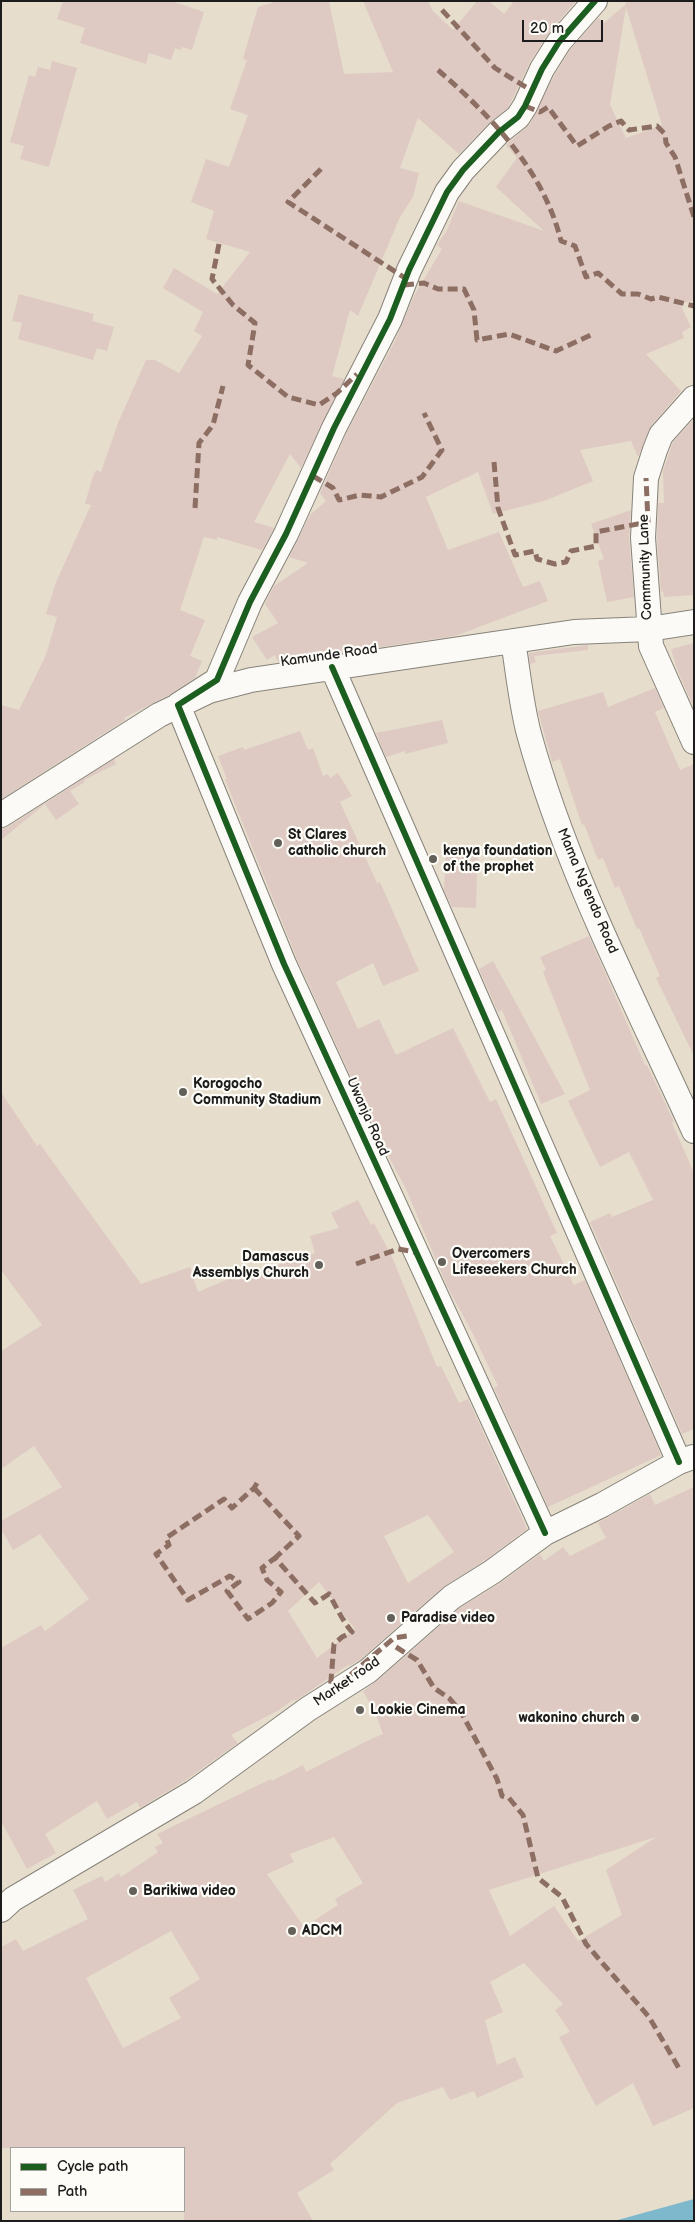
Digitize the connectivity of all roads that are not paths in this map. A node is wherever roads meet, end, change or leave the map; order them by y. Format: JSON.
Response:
{"nodes":[{"id":1,"x":595,"y":1,"type":"edge"},
{"id":2,"x":694,"y":398,"type":"edge"},
{"id":3,"x":694,"y":622,"type":"edge"},
{"id":4,"x":649,"y":629,"type":"junction"},
{"id":5,"x":513,"y":640,"type":"junction"},
{"id":6,"x":332,"y":667,"type":"junction"},
{"id":7,"x":178,"y":705,"type":"junction"},
{"id":8,"x":694,"y":742,"type":"edge"},
{"id":9,"x":1,"y":815,"type":"edge"},
{"id":10,"x":694,"y":1131,"type":"edge"},
{"id":11,"x":686,"y":1460,"type":"edge"},
{"id":12,"x":545,"y":1533,"type":"junction"},
{"id":13,"x":5,"y":1902,"type":"edge"}],
"edges":[{"from":1,"to":7,"type":"street"},
{"from":2,"to":4,"type":"street","name":"Community Lane"},
{"from":3,"to":4,"type":"street","name":"Kamunde Road"},
{"from":4,"to":5,"type":"street","name":"Kamunde Road"},
{"from":4,"to":8,"type":"street","name":"Community Lane"},
{"from":5,"to":6,"type":"street","name":"Kamunde Road"},
{"from":5,"to":10,"type":"street","name":"Mama Ng'endo Road"},
{"from":6,"to":7,"type":"street","name":"Kamunde Road"},
{"from":6,"to":11,"type":"street"},
{"from":7,"to":9,"type":"street","name":"Kamunde Road"},
{"from":7,"to":12,"type":"street","name":"Uwanja Road"},
{"from":11,"to":12,"type":"street","name":"Market road"},
{"from":12,"to":13,"type":"street","name":"Market road"}]}
